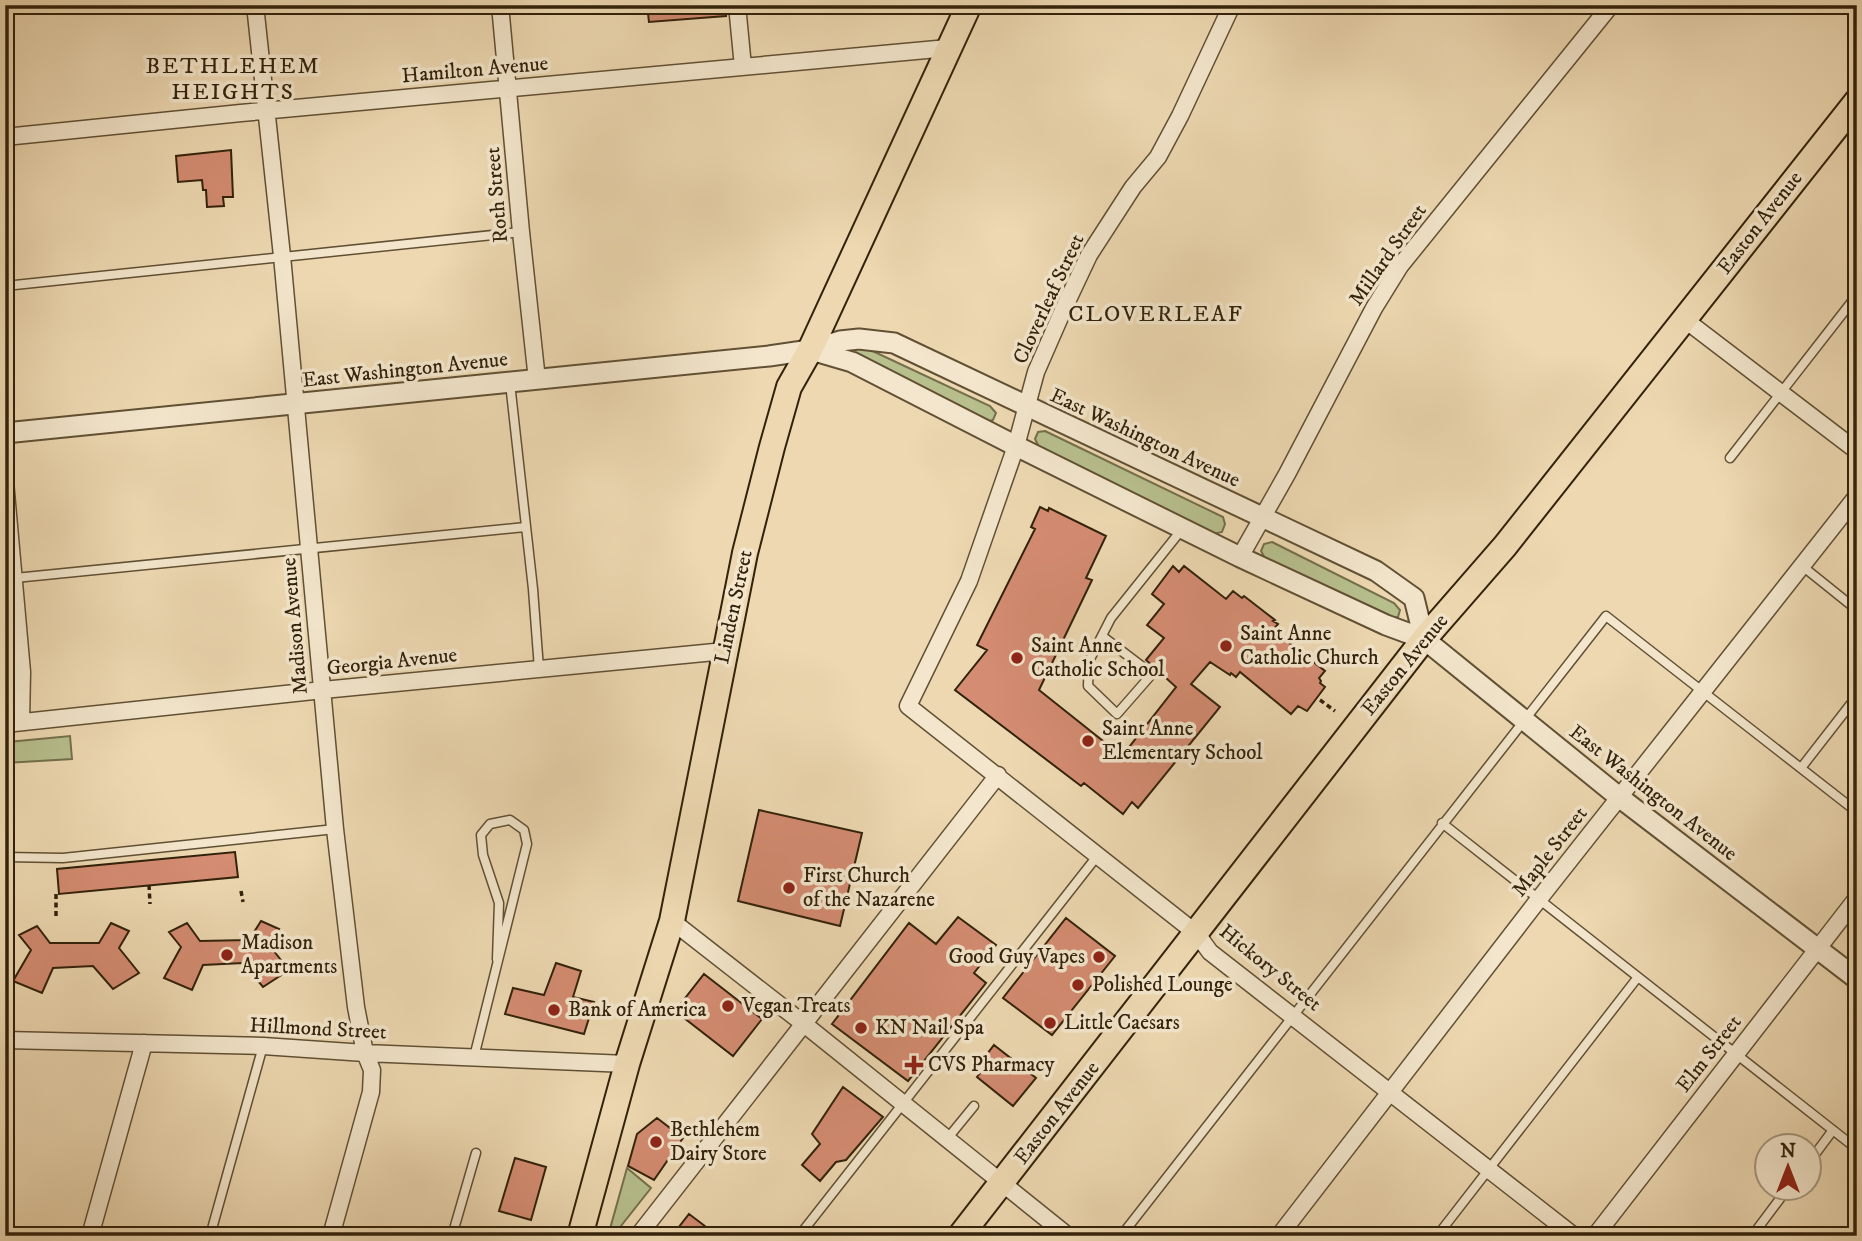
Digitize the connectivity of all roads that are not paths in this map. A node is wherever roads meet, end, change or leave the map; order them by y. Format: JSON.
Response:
{"nodes":[{"id":1,"x":255,"y":5,"type":"edge"},
{"id":2,"x":500,"y":5,"type":"edge"},
{"id":3,"x":737,"y":5,"type":"edge"},
{"id":4,"x":969,"y":5,"type":"edge"},
{"id":5,"x":1232,"y":5,"type":"edge"},
{"id":6,"x":1611,"y":5,"type":"edge"},
{"id":7,"x":948,"y":48,"type":"junction"},
{"id":8,"x":744,"y":67,"type":"junction"},
{"id":9,"x":508,"y":88,"type":"junction"},
{"id":10,"x":1857,"y":101,"type":"edge"},
{"id":11,"x":266,"y":110,"type":"junction"},
{"id":12,"x":5,"y":137,"type":"edge"},
{"id":13,"x":521,"y":232,"type":"junction"},
{"id":14,"x":282,"y":256,"type":"junction"},
{"id":15,"x":5,"y":286,"type":"edge"},
{"id":16,"x":1857,"y":295,"type":"edge"},
{"id":17,"x":1684,"y":319,"type":"junction"},
{"id":18,"x":810,"y":349,"type":"junction"},
{"id":19,"x":537,"y":380,"type":"junction"},
{"id":20,"x":510,"y":383,"type":"junction"},
{"id":21,"x":1780,"y":391,"type":"junction"},
{"id":22,"x":294,"y":404,"type":"junction"},
{"id":23,"x":1027,"y":408,"type":"junction"},
{"id":24,"x":5,"y":433,"type":"edge"},
{"id":25,"x":1016,"y":446,"type":"junction"},
{"id":26,"x":1857,"y":452,"type":"edge"},
{"id":27,"x":1730,"y":458,"type":"dead end"},
{"id":28,"x":5,"y":481,"type":"edge"},
{"id":29,"x":1857,"y":496,"type":"edge"},
{"id":30,"x":1261,"y":518,"type":"junction"},
{"id":31,"x":525,"y":527,"type":"junction"},
{"id":32,"x":1183,"y":528,"type":"junction"},
{"id":33,"x":309,"y":548,"type":"junction"},
{"id":34,"x":1240,"y":556,"type":"junction"},
{"id":35,"x":1801,"y":565,"type":"junction"},
{"id":36,"x":9,"y":579,"type":"edge"},
{"id":37,"x":1857,"y":610,"type":"edge"},
{"id":38,"x":1102,"y":636,"type":"junction"},
{"id":39,"x":1424,"y":639,"type":"junction"},
{"id":40,"x":725,"y":651,"type":"junction"},
{"id":41,"x":539,"y":669,"type":"junction"},
{"id":42,"x":323,"y":690,"type":"junction"},
{"id":43,"x":1703,"y":692,"type":"junction"},
{"id":44,"x":1857,"y":696,"type":"edge"},
{"id":45,"x":908,"y":706,"type":"joint"},
{"id":46,"x":1525,"y":721,"type":"junction"},
{"id":47,"x":13,"y":723,"type":"edge"},
{"id":48,"x":1801,"y":768,"type":"junction"},
{"id":49,"x":998,"y":775,"type":"junction"},
{"id":50,"x":1619,"y":797,"type":"junction"},
{"id":51,"x":1857,"y":812,"type":"edge"},
{"id":52,"x":1443,"y":823,"type":"junction"},
{"id":53,"x":335,"y":829,"type":"junction"},
{"id":54,"x":1098,"y":855,"type":"junction"},
{"id":55,"x":5,"y":857,"type":"edge"},
{"id":56,"x":1857,"y":898,"type":"edge"},
{"id":57,"x":1539,"y":899,"type":"junction"},
{"id":58,"x":672,"y":922,"type":"junction"},
{"id":59,"x":1197,"y":934,"type":"junction"},
{"id":60,"x":1817,"y":948,"type":"junction"},
{"id":61,"x":497,"y":959,"type":"junction"},
{"id":62,"x":1638,"y":977,"type":"junction"},
{"id":63,"x":1857,"y":979,"type":"edge"},
{"id":64,"x":1293,"y":1014,"type":"junction"},
{"id":65,"x":804,"y":1024,"type":"junction"},
{"id":66,"x":5,"y":1040,"type":"edge"},
{"id":67,"x":144,"y":1042,"type":"junction"},
{"id":68,"x":263,"y":1046,"type":"junction"},
{"id":69,"x":365,"y":1053,"type":"junction"},
{"id":70,"x":1735,"y":1054,"type":"junction"},
{"id":71,"x":474,"y":1057,"type":"junction"},
{"id":72,"x":627,"y":1064,"type":"junction"},
{"id":73,"x":1390,"y":1092,"type":"junction"},
{"id":74,"x":903,"y":1104,"type":"junction"},
{"id":75,"x":974,"y":1107,"type":"dead end"},
{"id":76,"x":1833,"y":1130,"type":"junction"},
{"id":77,"x":947,"y":1139,"type":"junction"},
{"id":78,"x":1824,"y":1142,"type":"edge"},
{"id":79,"x":1857,"y":1149,"type":"edge"},
{"id":80,"x":476,"y":1153,"type":"dead end"},
{"id":81,"x":1489,"y":1169,"type":"junction"},
{"id":82,"x":1002,"y":1183,"type":"junction"},
{"id":83,"x":1778,"y":1202,"type":"edge"},
{"id":84,"x":90,"y":1236,"type":"edge"},
{"id":85,"x":210,"y":1236,"type":"edge"},
{"id":86,"x":331,"y":1236,"type":"edge"},
{"id":87,"x":452,"y":1236,"type":"edge"},
{"id":88,"x":580,"y":1236,"type":"edge"},
{"id":89,"x":638,"y":1236,"type":"edge"},
{"id":90,"x":799,"y":1236,"type":"edge"},
{"id":91,"x":960,"y":1236,"type":"edge"},
{"id":92,"x":1068,"y":1236,"type":"edge"},
{"id":93,"x":1121,"y":1236,"type":"edge"},
{"id":94,"x":1279,"y":1236,"type":"edge"},
{"id":95,"x":1437,"y":1236,"type":"edge"},
{"id":96,"x":1574,"y":1236,"type":"edge"},
{"id":97,"x":1595,"y":1236,"type":"edge"},
{"id":98,"x":1752,"y":1236,"type":"edge"}],
"edges":[{"from":1,"to":11,"type":"street","name":"Madison Avenue"},
{"from":2,"to":9,"type":"street","name":"Roth Street"},
{"from":3,"to":8,"type":"street"},
{"from":4,"to":7,"type":"main road","name":"Linden Street"},
{"from":5,"to":23,"type":"street","name":"Cloverleaf Street"},
{"from":6,"to":30,"type":"street","name":"Millard Street"},
{"from":7,"to":8,"type":"street","name":"Hamilton Avenue"},
{"from":7,"to":18,"type":"main road","name":"Linden Street"},
{"from":8,"to":9,"type":"street","name":"Hamilton Avenue"},
{"from":9,"to":11,"type":"street","name":"Hamilton Avenue"},
{"from":9,"to":13,"type":"street","name":"Roth Street"},
{"from":10,"to":17,"type":"main road","name":"Easton Avenue"},
{"from":11,"to":12,"type":"street","name":"Hamilton Avenue"},
{"from":11,"to":14,"type":"street","name":"Madison Avenue"},
{"from":13,"to":14,"type":"lane"},
{"from":13,"to":19,"type":"street","name":"Roth Street"},
{"from":14,"to":15,"type":"lane"},
{"from":14,"to":22,"type":"street","name":"Madison Avenue"},
{"from":16,"to":21,"type":"lane"},
{"from":17,"to":21,"type":"street"},
{"from":17,"to":39,"type":"main road","name":"Easton Avenue"},
{"from":18,"to":19,"type":"street","name":"East Washington Avenue"},
{"from":18,"to":23,"type":"street","name":"East Washington Avenue"},
{"from":18,"to":25,"type":"street","name":"East Washington Avenue"},
{"from":18,"to":40,"type":"main road","name":"Linden Street"},
{"from":19,"to":20,"type":"street","name":"East Washington Avenue"},
{"from":20,"to":22,"type":"street","name":"East Washington Avenue"},
{"from":20,"to":31,"type":"lane"},
{"from":21,"to":26,"type":"street"},
{"from":21,"to":27,"type":"lane"},
{"from":22,"to":24,"type":"street","name":"East Washington Avenue"},
{"from":22,"to":33,"type":"street","name":"Madison Avenue"},
{"from":23,"to":25,"type":"street","name":"Cloverleaf Street"},
{"from":23,"to":30,"type":"street","name":"East Washington Avenue"},
{"from":25,"to":32,"type":"street","name":"East Washington Avenue"},
{"from":25,"to":45,"type":"street","name":"Cloverleaf Street"},
{"from":28,"to":36,"type":"street"},
{"from":29,"to":35,"type":"street","name":"Maple Street"},
{"from":30,"to":34,"type":"street","name":"Millard Street"},
{"from":30,"to":39,"type":"street","name":"East Washington Avenue"},
{"from":31,"to":33,"type":"lane"},
{"from":31,"to":41,"type":"lane"},
{"from":32,"to":34,"type":"street","name":"East Washington Avenue"},
{"from":32,"to":38,"type":"lane"},
{"from":33,"to":36,"type":"lane"},
{"from":33,"to":42,"type":"street","name":"Madison Avenue"},
{"from":34,"to":39,"type":"street","name":"East Washington Avenue"},
{"from":35,"to":37,"type":"lane"},
{"from":35,"to":43,"type":"street","name":"Maple Street"},
{"from":36,"to":47,"type":"street"},
{"from":38,"to":38,"type":"lane"},
{"from":39,"to":46,"type":"street","name":"East Washington Avenue"},
{"from":39,"to":59,"type":"main road","name":"Easton Avenue"},
{"from":40,"to":41,"type":"street","name":"Georgia Avenue"},
{"from":40,"to":58,"type":"main road","name":"Linden Street"},
{"from":41,"to":42,"type":"street","name":"Georgia Avenue"},
{"from":42,"to":47,"type":"street","name":"Georgia Avenue"},
{"from":42,"to":53,"type":"street","name":"Madison Avenue"},
{"from":43,"to":46,"type":"lane"},
{"from":43,"to":48,"type":"lane"},
{"from":43,"to":50,"type":"street","name":"Maple Street"},
{"from":44,"to":48,"type":"lane"},
{"from":45,"to":49,"type":"street","name":"Hickory Street"},
{"from":46,"to":50,"type":"street","name":"East Washington Avenue"},
{"from":46,"to":52,"type":"lane"},
{"from":48,"to":51,"type":"lane"},
{"from":49,"to":54,"type":"street","name":"Hickory Street"},
{"from":49,"to":65,"type":"street"},
{"from":50,"to":57,"type":"street","name":"Maple Street"},
{"from":50,"to":60,"type":"street","name":"East Washington Avenue"},
{"from":52,"to":57,"type":"lane"},
{"from":52,"to":64,"type":"lane"},
{"from":53,"to":55,"type":"lane"},
{"from":53,"to":69,"type":"street","name":"Madison Avenue"},
{"from":54,"to":59,"type":"street","name":"Hickory Street"},
{"from":54,"to":74,"type":"lane"},
{"from":56,"to":60,"type":"street","name":"Elm Street"},
{"from":57,"to":62,"type":"lane"},
{"from":57,"to":73,"type":"street","name":"Maple Street"},
{"from":58,"to":65,"type":"street"},
{"from":58,"to":72,"type":"main road","name":"Linden Street"},
{"from":59,"to":64,"type":"street","name":"Hickory Street"},
{"from":59,"to":82,"type":"main road","name":"Easton Avenue"},
{"from":60,"to":63,"type":"street","name":"East Washington Avenue"},
{"from":60,"to":70,"type":"street","name":"Elm Street"},
{"from":61,"to":61,"type":"lane"},
{"from":61,"to":71,"type":"lane"},
{"from":62,"to":70,"type":"lane"},
{"from":62,"to":81,"type":"lane"},
{"from":64,"to":73,"type":"street","name":"Hickory Street"},
{"from":64,"to":93,"type":"lane"},
{"from":65,"to":74,"type":"street"},
{"from":65,"to":89,"type":"street"},
{"from":66,"to":67,"type":"street","name":"Hillmond Street"},
{"from":67,"to":68,"type":"street","name":"Hillmond Street"},
{"from":67,"to":84,"type":"street"},
{"from":68,"to":69,"type":"street","name":"Hillmond Street"},
{"from":68,"to":85,"type":"lane"},
{"from":69,"to":71,"type":"street","name":"Hillmond Street"},
{"from":69,"to":86,"type":"street","name":"Madison Avenue"},
{"from":70,"to":76,"type":"lane"},
{"from":70,"to":97,"type":"street","name":"Elm Street"},
{"from":71,"to":72,"type":"street","name":"Hillmond Street"},
{"from":72,"to":88,"type":"main road","name":"Linden Street"},
{"from":73,"to":81,"type":"street","name":"Hickory Street"},
{"from":73,"to":94,"type":"street","name":"Maple Street"},
{"from":74,"to":77,"type":"street"},
{"from":74,"to":90,"type":"lane"},
{"from":75,"to":77,"type":"lane"},
{"from":76,"to":78,"type":"lane"},
{"from":76,"to":79,"type":"lane"},
{"from":77,"to":82,"type":"street"},
{"from":80,"to":87,"type":"lane"},
{"from":81,"to":95,"type":"lane"},
{"from":81,"to":96,"type":"street","name":"Hickory Street"},
{"from":82,"to":91,"type":"main road","name":"Easton Avenue"},
{"from":82,"to":92,"type":"street"},
{"from":83,"to":98,"type":"lane"}]}
